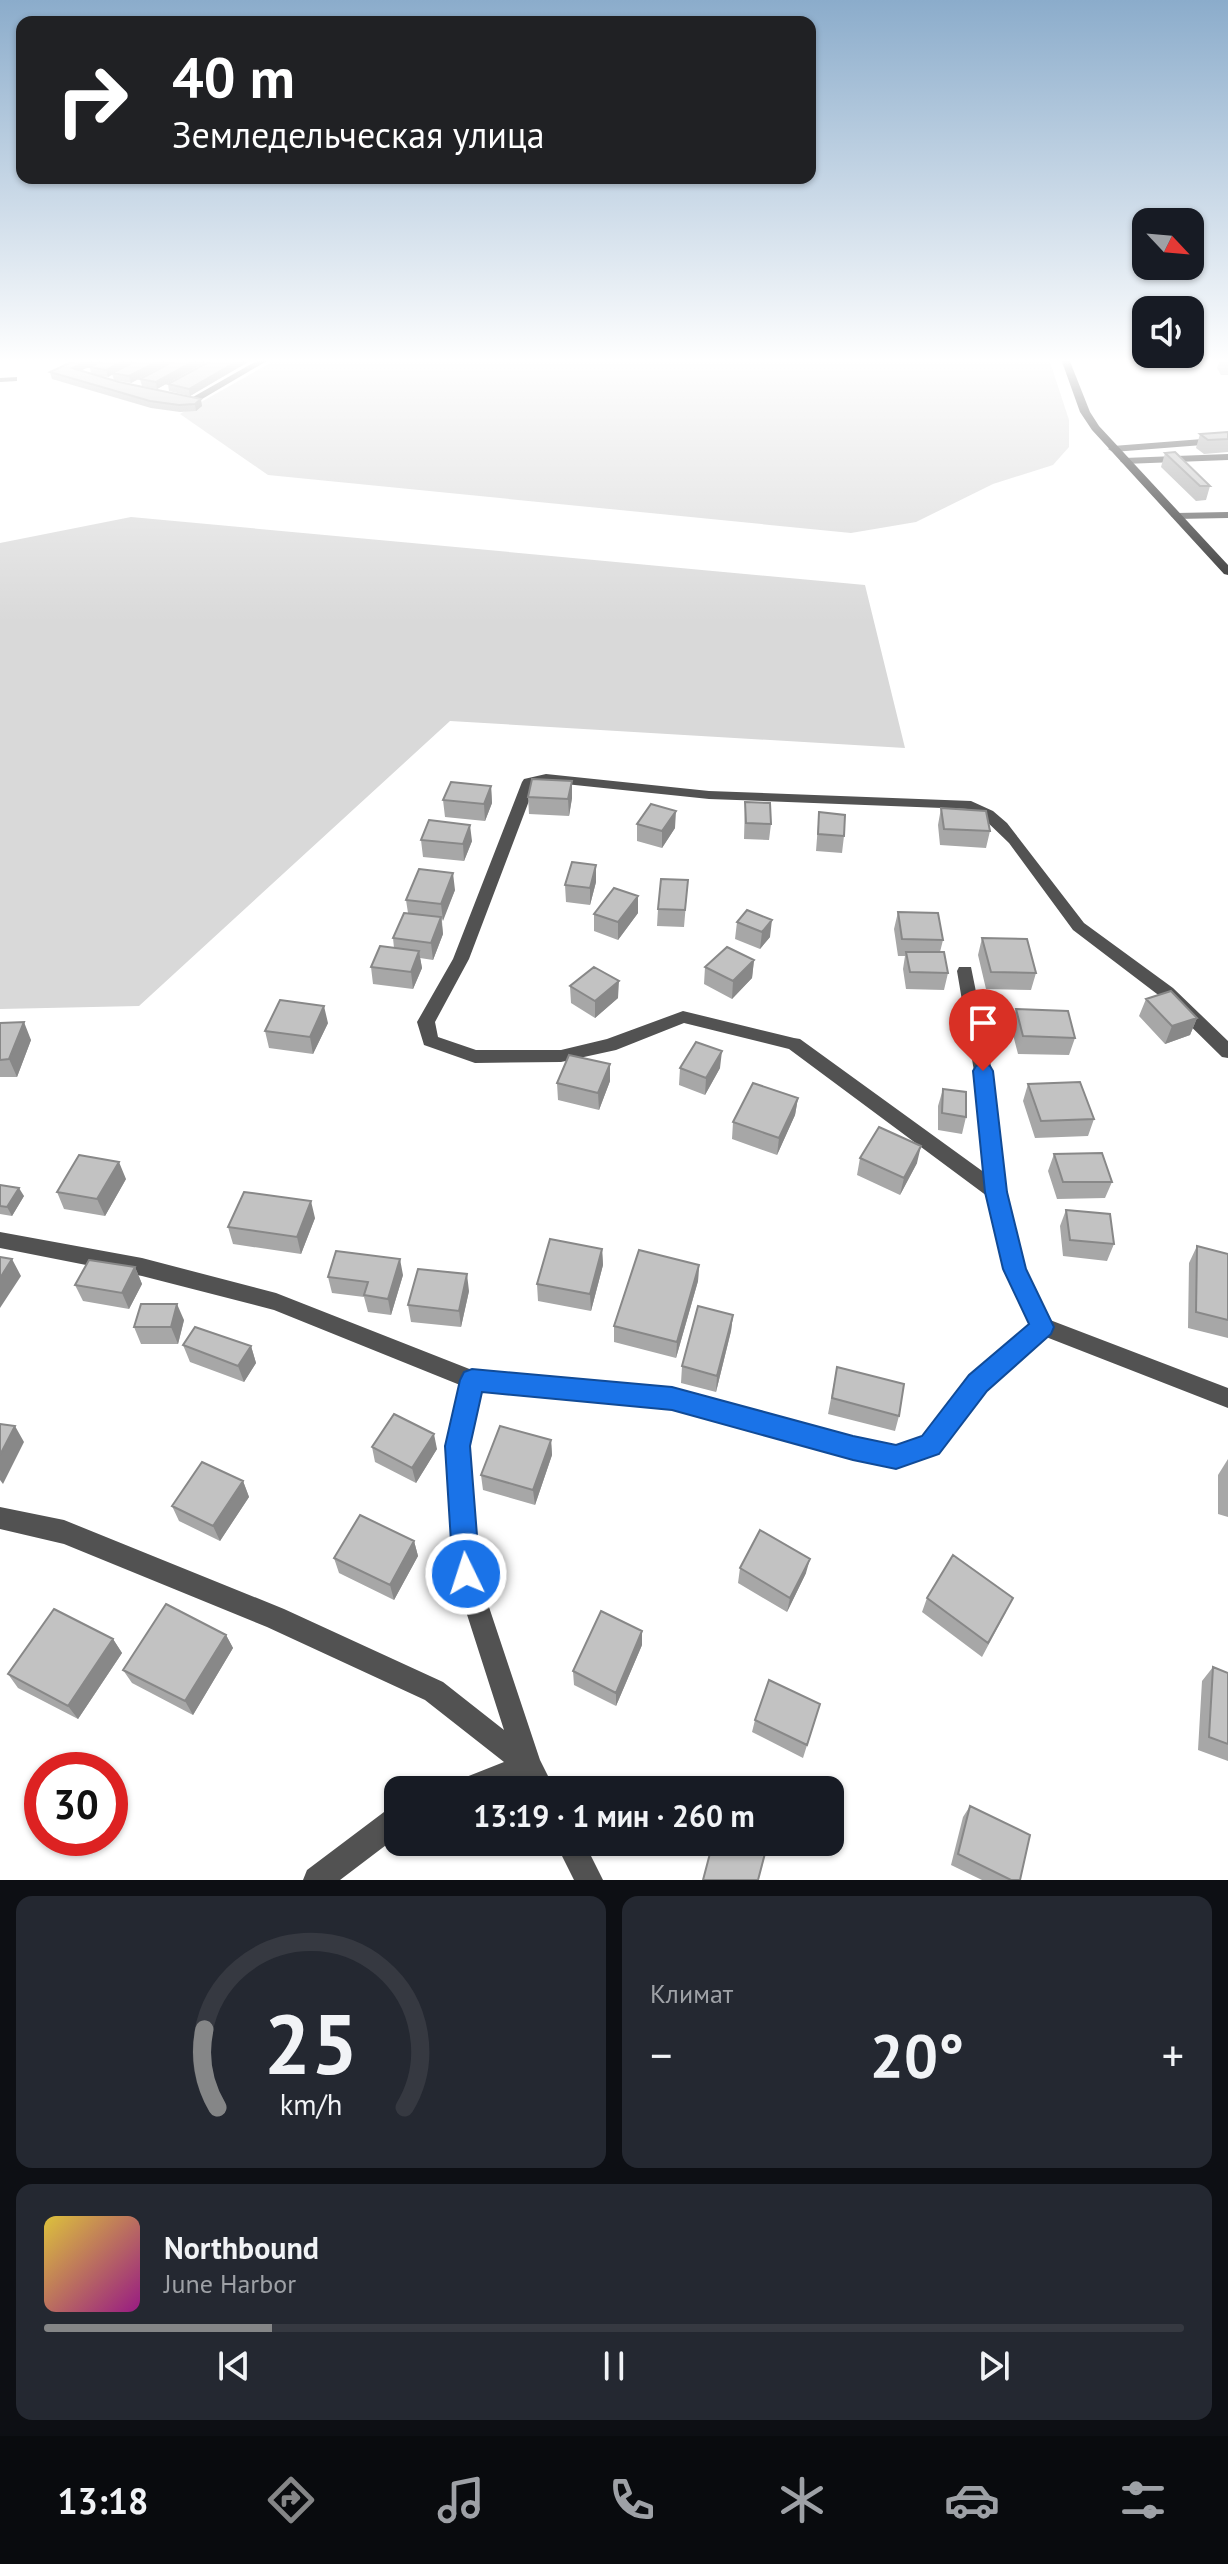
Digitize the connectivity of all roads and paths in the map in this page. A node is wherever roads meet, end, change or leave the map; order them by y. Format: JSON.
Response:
{"nodes":[{"id":1,"x":1142,"y":447,"type":"edge"},
{"id":2,"x":1113,"y":449,"type":"joint"},
{"id":3,"x":1228,"y":457,"type":"edge"},
{"id":4,"x":1170,"y":460,"type":"junction"},
{"id":5,"x":1124,"y":461,"type":"junction"},
{"id":6,"x":1180,"y":468,"type":"edge"},
{"id":7,"x":1228,"y":515,"type":"edge"},
{"id":8,"x":1176,"y":516,"type":"junction"},
{"id":9,"x":1228,"y":572,"type":"edge"},
{"id":10,"x":965,"y":971,"type":"dead end"},
{"id":11,"x":1228,"y":1052,"type":"edge"},
{"id":12,"x":996,"y":1192,"type":"junction"},
{"id":13,"x":0,"y":1240,"type":"edge"},
{"id":14,"x":1043,"y":1327,"type":"junction"},
{"id":15,"x":472,"y":1380,"type":"junction"},
{"id":16,"x":1228,"y":1398,"type":"edge"},
{"id":17,"x":0,"y":1518,"type":"edge"},
{"id":18,"x":529,"y":1765,"type":"junction"},
{"id":19,"x":501,"y":1776,"type":"edge"},
{"id":20,"x":535,"y":1776,"type":"edge"},
{"id":21,"x":384,"y":1830,"type":"edge"},
{"id":22,"x":576,"y":1856,"type":"edge"},
{"id":23,"x":317,"y":1880,"type":"edge"},
{"id":24,"x":589,"y":1880,"type":"edge"}],
"edges":[{"from":1,"to":2,"type":"street"},
{"from":2,"to":5,"type":"street"},
{"from":3,"to":4,"type":"lane"},
{"from":4,"to":5,"type":"lane"},
{"from":4,"to":6,"type":"lane"},
{"from":5,"to":8,"type":"street"},
{"from":7,"to":8,"type":"street"},
{"from":8,"to":9,"type":"street"},
{"from":10,"to":12,"type":"street"},
{"from":11,"to":12,"type":"street"},
{"from":12,"to":14,"type":"street"},
{"from":13,"to":15,"type":"street"},
{"from":14,"to":15,"type":"street"},
{"from":14,"to":16,"type":"street"},
{"from":15,"to":18,"type":"street"},
{"from":17,"to":18,"type":"street"},
{"from":18,"to":19,"type":"street"},
{"from":18,"to":20,"type":"street"},
{"from":21,"to":23,"type":"street"},
{"from":22,"to":24,"type":"street"}]}
